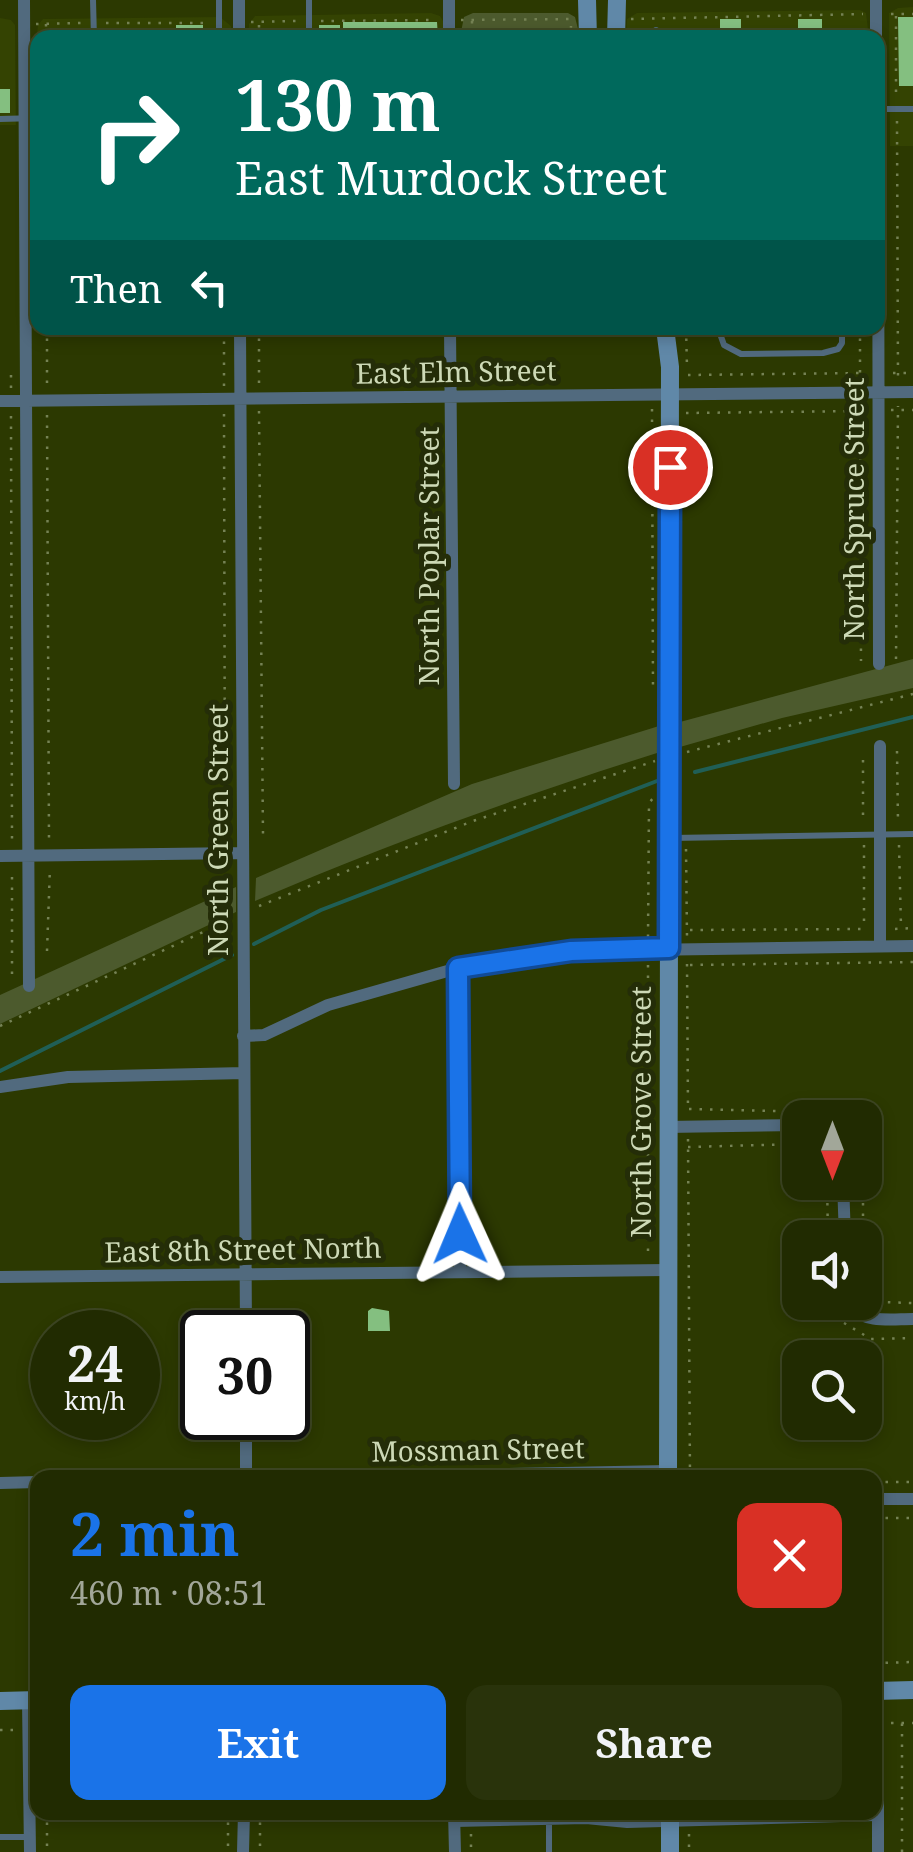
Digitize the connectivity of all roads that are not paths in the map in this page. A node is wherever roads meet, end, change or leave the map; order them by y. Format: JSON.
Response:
{"nodes":[{"id":1,"x":24,"y":0,"type":"edge"},
{"id":2,"x":94,"y":0,"type":"edge"},
{"id":3,"x":219,"y":0,"type":"edge"},
{"id":4,"x":239,"y":0,"type":"edge"},
{"id":5,"x":309,"y":0,"type":"edge"},
{"id":6,"x":449,"y":0,"type":"edge"},
{"id":7,"x":587,"y":0,"type":"edge"},
{"id":8,"x":617,"y":0,"type":"edge"},
{"id":9,"x":876,"y":0,"type":"edge"},
{"id":10,"x":94,"y":30,"type":"edge"},
{"id":11,"x":219,"y":30,"type":"edge"},
{"id":12,"x":239,"y":30,"type":"edge"},
{"id":13,"x":310,"y":30,"type":"edge"},
{"id":14,"x":449,"y":30,"type":"edge"},
{"id":15,"x":588,"y":30,"type":"edge"},
{"id":16,"x":616,"y":30,"type":"edge"},
{"id":17,"x":876,"y":30,"type":"edge"},
{"id":18,"x":30,"y":101,"type":"edge"},
{"id":19,"x":913,"y":109,"type":"edge"},
{"id":20,"x":885,"y":111,"type":"edge"},
{"id":21,"x":0,"y":118,"type":"edge"},
{"id":22,"x":30,"y":118,"type":"edge"},
{"id":23,"x":30,"y":188,"type":"edge"},
{"id":24,"x":240,"y":335,"type":"edge"},
{"id":25,"x":450,"y":335,"type":"edge"},
{"id":26,"x":665,"y":335,"type":"edge"},
{"id":27,"x":720,"y":335,"type":"edge"},
{"id":28,"x":842,"y":335,"type":"edge"},
{"id":29,"x":878,"y":335,"type":"edge"},
{"id":30,"x":878,"y":392,"type":"junction"},
{"id":31,"x":906,"y":392,"type":"edge"},
{"id":32,"x":669,"y":394,"type":"junction"},
{"id":33,"x":452,"y":396,"type":"junction"},
{"id":34,"x":240,"y":398,"type":"junction"},
{"id":35,"x":27,"y":400,"type":"junction"},
{"id":36,"x":6,"y":401,"type":"edge"},
{"id":37,"x":879,"y":664,"type":"dead end"},
{"id":38,"x":880,"y":746,"type":"dead end"},
{"id":39,"x":454,"y":784,"type":"dead end"},
{"id":40,"x":913,"y":834,"type":"edge"},
{"id":41,"x":880,"y":836,"type":"junction"},
{"id":42,"x":678,"y":838,"type":"junction"},
{"id":43,"x":243,"y":854,"type":"junction"},
{"id":44,"x":0,"y":856,"type":"edge"},
{"id":45,"x":30,"y":856,"type":"junction"},
{"id":46,"x":880,"y":946,"type":"junction"},
{"id":47,"x":913,"y":946,"type":"edge"},
{"id":48,"x":678,"y":948,"type":"junction"},
{"id":49,"x":458,"y":968,"type":"junction"},
{"id":50,"x":29,"y":986,"type":"dead end"},
{"id":51,"x":244,"y":1036,"type":"junction"},
{"id":52,"x":244,"y":1072,"type":"junction"},
{"id":53,"x":0,"y":1088,"type":"edge"},
{"id":54,"x":782,"y":1119,"type":"edge"},
{"id":55,"x":666,"y":1127,"type":"junction"},
{"id":56,"x":659,"y":1270,"type":"junction"},
{"id":57,"x":460,"y":1272,"type":"junction"},
{"id":58,"x":246,"y":1274,"type":"junction"},
{"id":59,"x":0,"y":1276,"type":"edge"},
{"id":60,"x":246,"y":1310,"type":"edge"},
{"id":61,"x":882,"y":1319,"type":"edge"},
{"id":62,"x":913,"y":1319,"type":"edge"},
{"id":63,"x":246,"y":1440,"type":"edge"},
{"id":64,"x":246,"y":1470,"type":"edge"},
{"id":65,"x":668,"y":1470,"type":"edge"},
{"id":66,"x":30,"y":1482,"type":"edge"},
{"id":67,"x":0,"y":1483,"type":"edge"},
{"id":68,"x":913,"y":1498,"type":"edge"},
{"id":69,"x":882,"y":1499,"type":"edge"},
{"id":70,"x":882,"y":1690,"type":"edge"},
{"id":71,"x":913,"y":1690,"type":"edge"},
{"id":72,"x":30,"y":1700,"type":"edge"},
{"id":73,"x":0,"y":1701,"type":"edge"},
{"id":74,"x":30,"y":1820,"type":"edge"},
{"id":75,"x":244,"y":1820,"type":"edge"},
{"id":76,"x":454,"y":1820,"type":"edge"},
{"id":77,"x":502,"y":1820,"type":"edge"},
{"id":78,"x":563,"y":1820,"type":"edge"},
{"id":79,"x":590,"y":1820,"type":"edge"},
{"id":80,"x":644,"y":1820,"type":"edge"},
{"id":81,"x":670,"y":1820,"type":"edge"},
{"id":82,"x":878,"y":1820,"type":"edge"},
{"id":83,"x":549,"y":1822,"type":"junction"},
{"id":84,"x":0,"y":1836,"type":"edge"},
{"id":85,"x":30,"y":1837,"type":"junction"},
{"id":86,"x":30,"y":1852,"type":"edge"},
{"id":87,"x":244,"y":1852,"type":"edge"},
{"id":88,"x":454,"y":1852,"type":"edge"},
{"id":89,"x":549,"y":1852,"type":"edge"},
{"id":90,"x":670,"y":1852,"type":"edge"},
{"id":91,"x":878,"y":1852,"type":"edge"}],
"edges":[{"from":1,"to":18,"type":"street"},
{"from":2,"to":10,"type":"lane"},
{"from":3,"to":11,"type":"lane"},
{"from":4,"to":12,"type":"street"},
{"from":5,"to":13,"type":"lane"},
{"from":6,"to":14,"type":"street"},
{"from":7,"to":15,"type":"street"},
{"from":8,"to":16,"type":"street"},
{"from":9,"to":17,"type":"street"},
{"from":19,"to":20,"type":"lane"},
{"from":21,"to":22,"type":"lane"},
{"from":23,"to":35,"type":"street"},
{"from":24,"to":34,"type":"street","name":"North Green Street"},
{"from":25,"to":33,"type":"street","name":"North Poplar Street"},
{"from":26,"to":32,"type":"street","name":"North Grove Street"},
{"from":27,"to":28,"type":"lane"},
{"from":29,"to":30,"type":"street","name":"North Spruce Street"},
{"from":30,"to":31,"type":"street","name":"East Elm Street"},
{"from":30,"to":32,"type":"street","name":"East Elm Street"},
{"from":30,"to":37,"type":"street","name":"North Spruce Street"},
{"from":32,"to":33,"type":"street","name":"East Elm Street"},
{"from":32,"to":42,"type":"street","name":"North Grove Street"},
{"from":33,"to":34,"type":"street","name":"East Elm Street"},
{"from":33,"to":39,"type":"street","name":"North Poplar Street"},
{"from":34,"to":35,"type":"street","name":"East Elm Street"},
{"from":34,"to":43,"type":"street","name":"North Green Street"},
{"from":35,"to":36,"type":"street","name":"East Elm Street"},
{"from":35,"to":45,"type":"street"},
{"from":38,"to":41,"type":"street"},
{"from":40,"to":41,"type":"lane"},
{"from":41,"to":42,"type":"lane"},
{"from":41,"to":46,"type":"street"},
{"from":42,"to":48,"type":"street","name":"North Grove Street"},
{"from":43,"to":45,"type":"street"},
{"from":43,"to":51,"type":"street","name":"North Green Street"},
{"from":44,"to":45,"type":"street"},
{"from":45,"to":50,"type":"street"},
{"from":46,"to":47,"type":"street"},
{"from":46,"to":48,"type":"street"},
{"from":48,"to":49,"type":"street"},
{"from":48,"to":55,"type":"street","name":"North Grove Street"},
{"from":49,"to":51,"type":"street"},
{"from":49,"to":57,"type":"street"},
{"from":51,"to":52,"type":"street","name":"North Green Street"},
{"from":52,"to":53,"type":"street"},
{"from":52,"to":58,"type":"street","name":"North Green Street"},
{"from":54,"to":55,"type":"street"},
{"from":55,"to":56,"type":"street","name":"North Grove Street"},
{"from":56,"to":57,"type":"street","name":"East 8th Street North"},
{"from":56,"to":65,"type":"street","name":"North Grove Street"},
{"from":57,"to":58,"type":"street","name":"East 8th Street North"},
{"from":58,"to":59,"type":"street","name":"East 8th Street North"},
{"from":58,"to":60,"type":"street","name":"North Green Street"},
{"from":61,"to":62,"type":"street"},
{"from":63,"to":64,"type":"street"},
{"from":66,"to":67,"type":"street"},
{"from":68,"to":69,"type":"street"},
{"from":70,"to":71,"type":"street"},
{"from":72,"to":73,"type":"street"},
{"from":74,"to":85,"type":"street"},
{"from":75,"to":87,"type":"street"},
{"from":76,"to":88,"type":"street"},
{"from":77,"to":83,"type":"lane"},
{"from":78,"to":83,"type":"lane"},
{"from":79,"to":80,"type":"lane"},
{"from":81,"to":90,"type":"street"},
{"from":82,"to":91,"type":"street"},
{"from":83,"to":89,"type":"lane"},
{"from":84,"to":85,"type":"lane"},
{"from":85,"to":86,"type":"street"}]}
